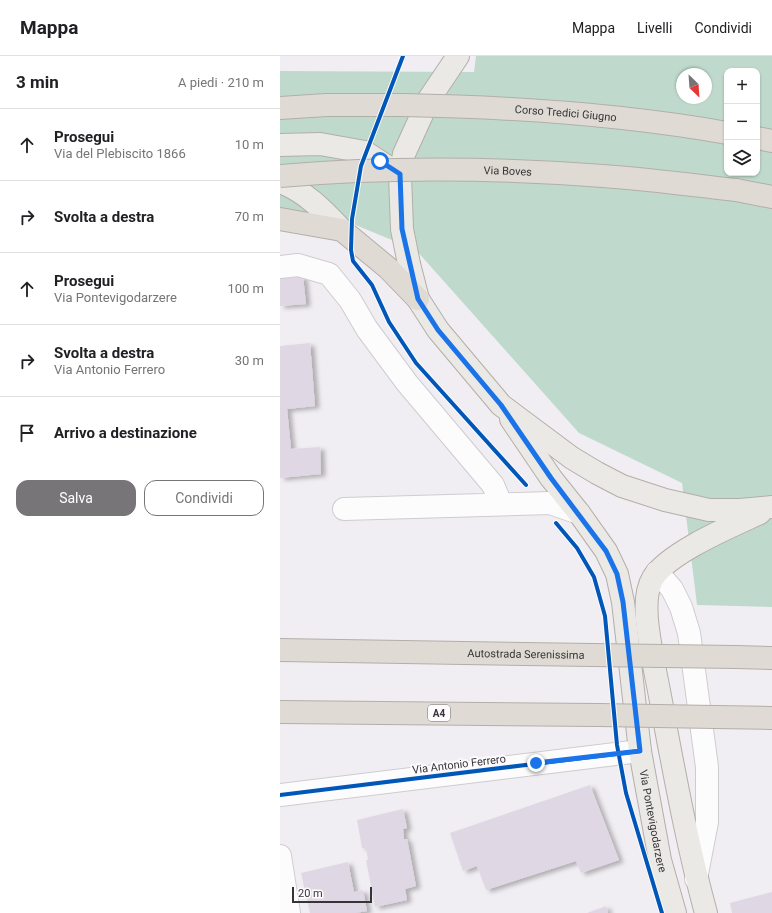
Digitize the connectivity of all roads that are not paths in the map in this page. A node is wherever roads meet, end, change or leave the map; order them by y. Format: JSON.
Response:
{"nodes":[{"id":1,"x":458,"y":56,"type":"edge"},
{"id":2,"x":280,"y":108,"type":"edge"},
{"id":3,"x":724,"y":133,"type":"edge"},
{"id":4,"x":760,"y":139,"type":"edge"},
{"id":5,"x":772,"y":141,"type":"edge"},
{"id":6,"x":280,"y":145,"type":"edge"},
{"id":7,"x":400,"y":174,"type":"junction"},
{"id":8,"x":280,"y":176,"type":"edge"},
{"id":9,"x":280,"y":182,"type":"edge"},
{"id":10,"x":772,"y":196,"type":"edge"},
{"id":11,"x":280,"y":219,"type":"edge"},
{"id":12,"x":342,"y":230,"type":"junction"},
{"id":13,"x":280,"y":267,"type":"edge"},
{"id":14,"x":418,"y":299,"type":"junction"},
{"id":15,"x":501,"y":405,"type":"junction"},
{"id":16,"x":501,"y":504,"type":"junction"},
{"id":17,"x":772,"y":507,"type":"edge"},
{"id":18,"x":344,"y":509,"type":"dead end"},
{"id":19,"x":579,"y":513,"type":"junction"},
{"id":20,"x":657,"y":572,"type":"junction"},
{"id":21,"x":280,"y":650,"type":"edge"},
{"id":22,"x":772,"y":658,"type":"edge"},
{"id":23,"x":280,"y":712,"type":"edge"},
{"id":24,"x":772,"y":718,"type":"edge"},
{"id":25,"x":640,"y":751,"type":"junction"},
{"id":26,"x":280,"y":795,"type":"edge"},
{"id":27,"x":280,"y":856,"type":"edge"},
{"id":28,"x":696,"y":879,"type":"junction"},
{"id":29,"x":289,"y":913,"type":"edge"},
{"id":30,"x":675,"y":913,"type":"edge"},
{"id":31,"x":706,"y":913,"type":"edge"}],
"edges":[{"from":1,"to":7,"type":"main road"},
{"from":2,"to":3,"type":"highway","name":"Corso Tredici Giugno","bridge":true},
{"from":4,"to":5,"type":"highway"},
{"from":6,"to":7,"type":"main road"},
{"from":7,"to":14,"type":"main road"},
{"from":8,"to":10,"type":"highway","name":"Via Boves","bridge":true},
{"from":9,"to":12,"type":"main road"},
{"from":11,"to":12,"type":"highway"},
{"from":12,"to":14,"type":"highway"},
{"from":13,"to":16,"type":"street"},
{"from":14,"to":15,"type":"main road"},
{"from":15,"to":17,"type":"main road"},
{"from":15,"to":19,"type":"main road","name":"Via Pontevigodarzere"},
{"from":16,"to":18,"type":"street"},
{"from":16,"to":19,"type":"street"},
{"from":17,"to":20,"type":"main road"},
{"from":19,"to":25,"type":"main road","name":"Via Pontevigodarzere"},
{"from":20,"to":28,"type":"main road"},
{"from":20,"to":28,"type":"street"},
{"from":21,"to":22,"type":"highway","name":"Autostrada Serenissima","bridge":true},
{"from":23,"to":24,"type":"highway","number":"A4","bridge":true},
{"from":25,"to":26,"type":"street","name":"Via Antonio Ferrero"},
{"from":25,"to":30,"type":"main road","name":"Via Pontevigodarzere"},
{"from":27,"to":29,"type":"street"},
{"from":28,"to":31,"type":"main road"}]}
